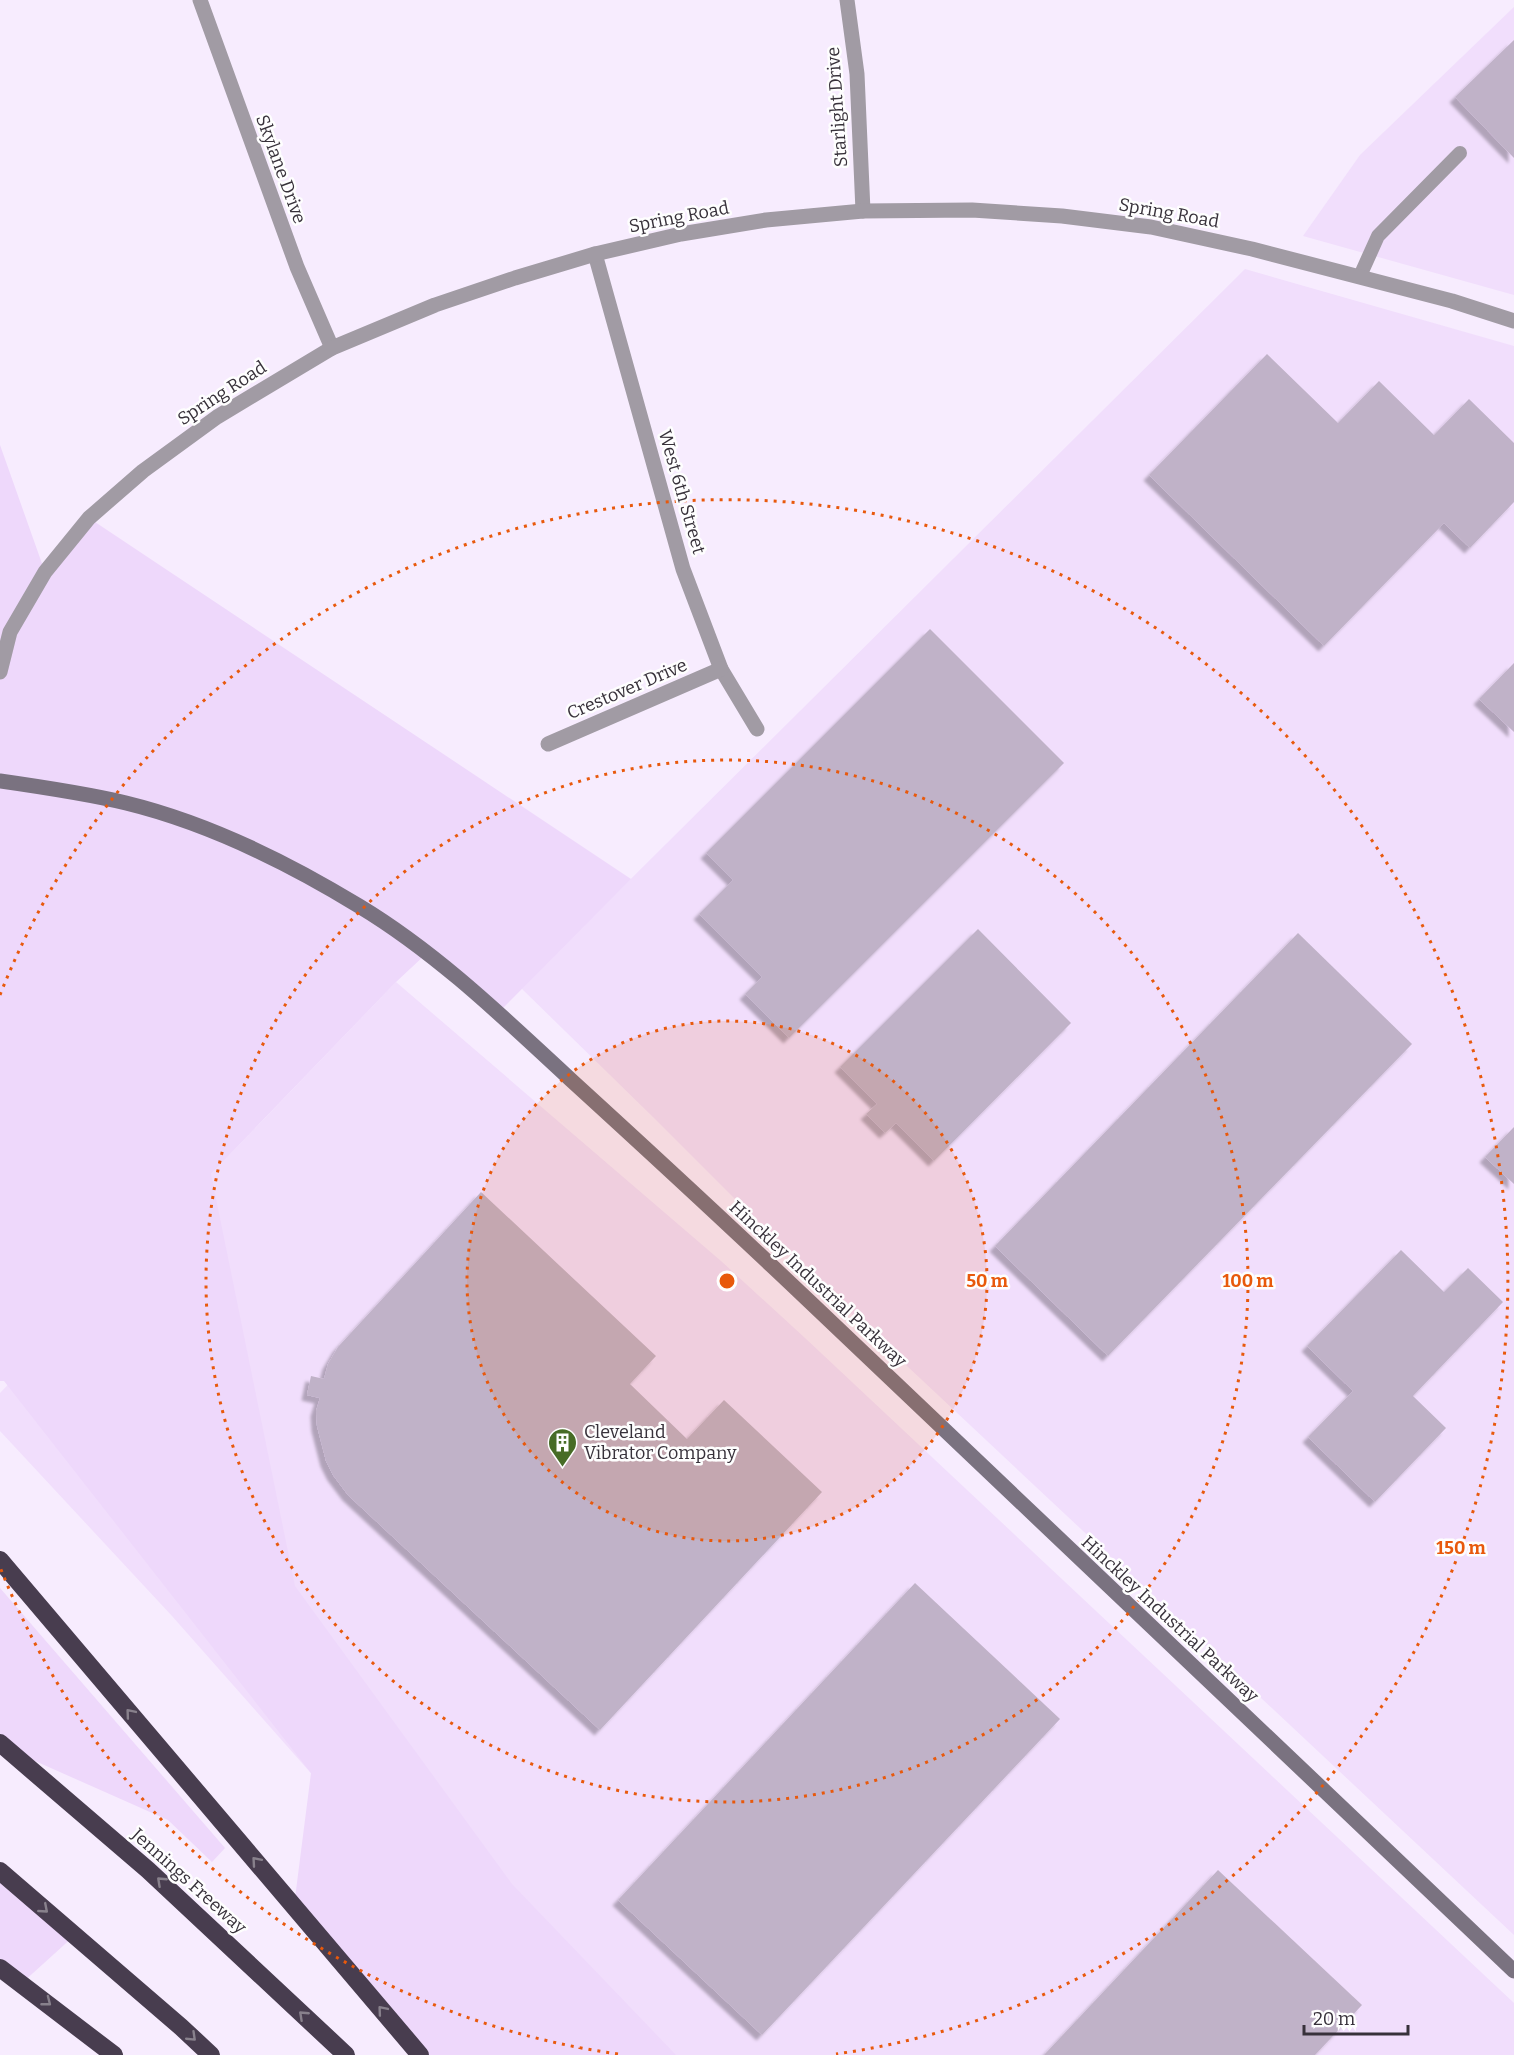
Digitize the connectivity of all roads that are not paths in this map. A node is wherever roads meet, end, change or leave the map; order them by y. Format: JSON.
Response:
{"nodes":[{"id":1,"x":200,"y":0,"type":"edge"},
{"id":2,"x":847,"y":0,"type":"edge"},
{"id":3,"x":1460,"y":153,"type":"dead end"},
{"id":4,"x":862,"y":211,"type":"junction"},
{"id":5,"x":595,"y":254,"type":"junction"},
{"id":6,"x":1360,"y":276,"type":"junction"},
{"id":7,"x":1514,"y":321,"type":"edge"},
{"id":8,"x":332,"y":348,"type":"junction"},
{"id":9,"x":722,"y":669,"type":"junction"},
{"id":10,"x":0,"y":672,"type":"edge"},
{"id":11,"x":757,"y":729,"type":"dead end"},
{"id":12,"x":548,"y":744,"type":"dead end"},
{"id":13,"x":0,"y":781,"type":"edge"},
{"id":14,"x":0,"y":1560,"type":"edge"},
{"id":15,"x":0,"y":1743,"type":"edge"},
{"id":16,"x":0,"y":1871,"type":"edge"},
{"id":17,"x":0,"y":1968,"type":"edge"},
{"id":18,"x":1514,"y":1971,"type":"edge"},
{"id":19,"x":114,"y":2055,"type":"edge"},
{"id":20,"x":211,"y":2055,"type":"edge"},
{"id":21,"x":346,"y":2055,"type":"edge"},
{"id":22,"x":420,"y":2055,"type":"edge"}],
"edges":[{"from":1,"to":8,"type":"street","name":"Skylane Drive"},
{"from":2,"to":4,"type":"street","name":"Starlight Drive"},
{"from":3,"to":6,"type":"lane"},
{"from":4,"to":5,"type":"street","name":"Spring Road"},
{"from":4,"to":6,"type":"street","name":"Spring Road"},
{"from":5,"to":8,"type":"street","name":"Spring Road"},
{"from":5,"to":9,"type":"street","name":"West 6th Street"},
{"from":6,"to":7,"type":"street","name":"Spring Road"},
{"from":8,"to":10,"type":"street","name":"Spring Road"},
{"from":9,"to":11,"type":"street","name":"West 6th Street"},
{"from":9,"to":12,"type":"street","name":"Crestover Drive"},
{"from":13,"to":18,"type":"street","name":"Hinckley Industrial Parkway"},
{"from":22,"to":14,"type":"highway","one_way":true},
{"from":21,"to":15,"type":"highway","name":"Jennings Freeway","one_way":true},
{"from":16,"to":20,"type":"highway","one_way":true},
{"from":17,"to":19,"type":"highway","one_way":true}]}
